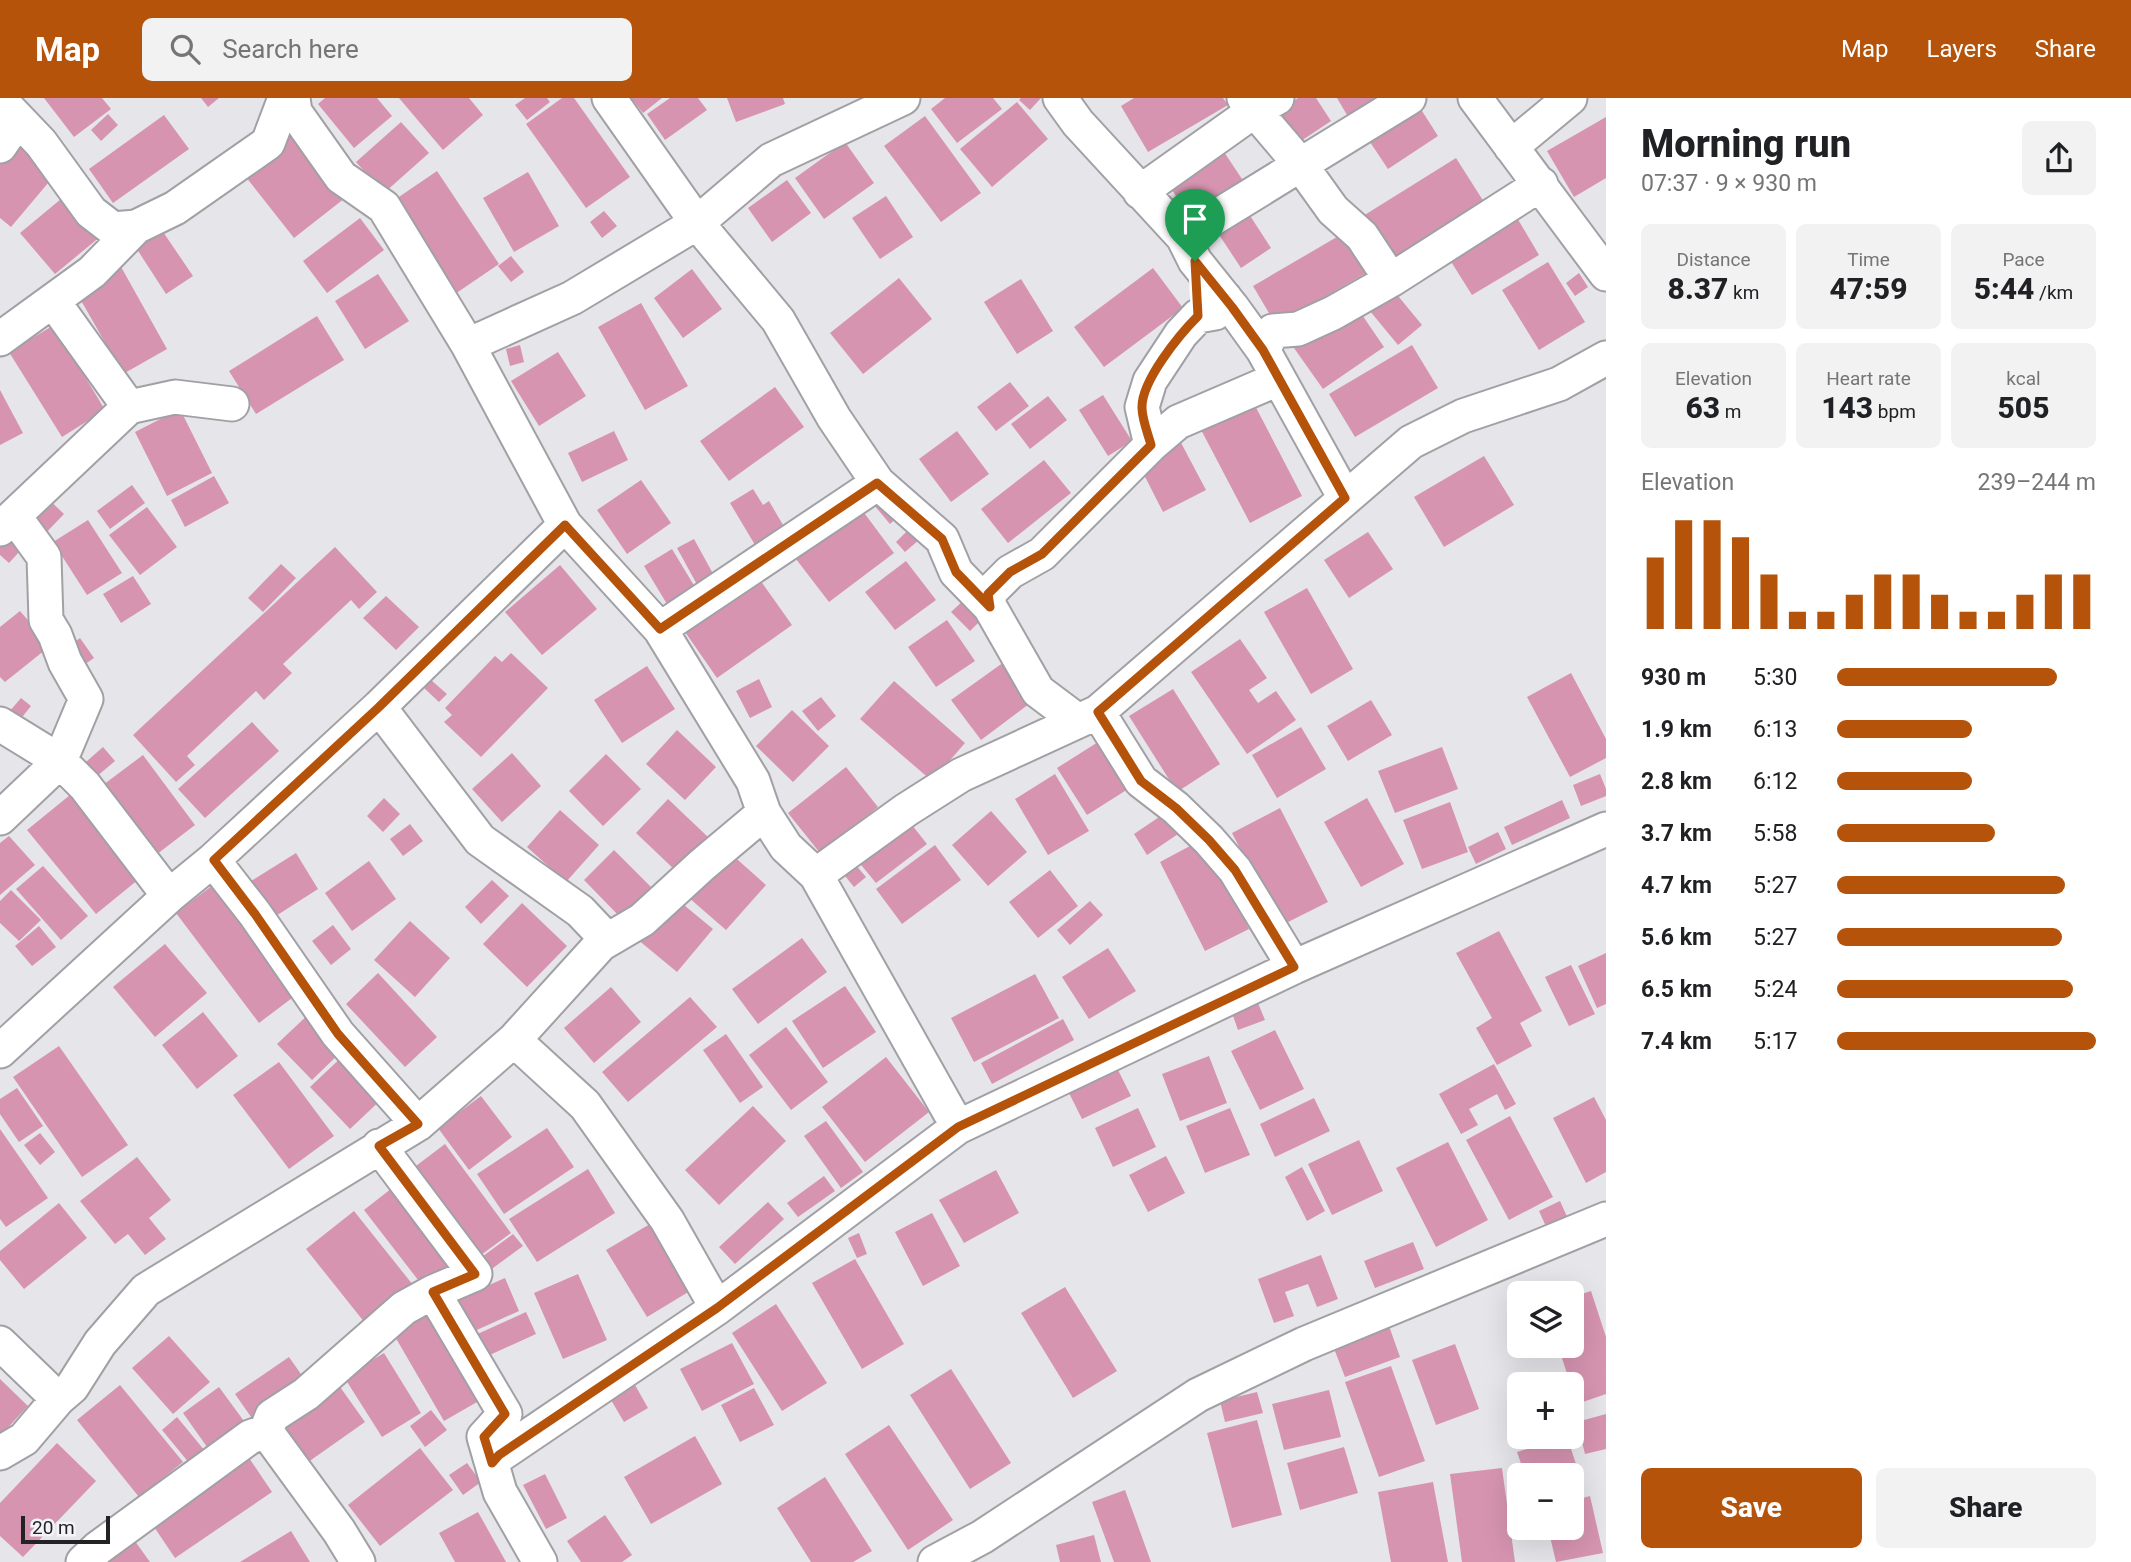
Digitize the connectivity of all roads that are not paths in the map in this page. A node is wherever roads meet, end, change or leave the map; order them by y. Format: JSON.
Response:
{"nodes":[{"id":1,"x":285,"y":98,"type":"edge"},
{"id":2,"x":293,"y":98,"type":"edge"},
{"id":3,"x":609,"y":98,"type":"edge"},
{"id":4,"x":904,"y":98,"type":"edge"},
{"id":5,"x":1060,"y":98,"type":"edge"},
{"id":6,"x":1409,"y":98,"type":"edge"},
{"id":7,"x":1475,"y":98,"type":"edge"},
{"id":8,"x":1570,"y":98,"type":"edge"},
{"id":9,"x":1258,"y":102,"type":"edge"},
{"id":10,"x":6,"y":122,"type":"edge"},
{"id":11,"x":1511,"y":147,"type":"junction"},
{"id":12,"x":1300,"y":164,"type":"junction"},
{"id":13,"x":1541,"y":184,"type":"junction"},
{"id":14,"x":1140,"y":192,"type":"junction"},
{"id":15,"x":697,"y":223,"type":"junction"},
{"id":16,"x":136,"y":227,"type":"junction"},
{"id":17,"x":1189,"y":249,"type":"junction"},
{"id":18,"x":1606,"y":274,"type":"edge"},
{"id":19,"x":1391,"y":280,"type":"junction"},
{"id":20,"x":53,"y":301,"type":"junction"},
{"id":21,"x":1212,"y":307,"type":"junction"},
{"id":22,"x":0,"y":339,"type":"edge"},
{"id":23,"x":468,"y":345,"type":"junction"},
{"id":24,"x":1263,"y":350,"type":"junction"},
{"id":25,"x":1606,"y":358,"type":"edge"},
{"id":26,"x":1278,"y":379,"type":"junction"},
{"id":27,"x":232,"y":404,"type":"dead end"},
{"id":28,"x":129,"y":407,"type":"junction"},
{"id":29,"x":1151,"y":445,"type":"junction"},
{"id":30,"x":877,"y":483,"type":"junction"},
{"id":31,"x":1345,"y":498,"type":"junction"},
{"id":32,"x":8,"y":523,"type":"edge"},
{"id":33,"x":565,"y":525,"type":"junction"},
{"id":34,"x":990,"y":607,"type":"junction"},
{"id":35,"x":660,"y":629,"type":"junction"},
{"id":36,"x":379,"y":707,"type":"junction"},
{"id":37,"x":1088,"y":716,"type":"junction"},
{"id":38,"x":0,"y":724,"type":"edge"},
{"id":39,"x":60,"y":761,"type":"junction"},
{"id":40,"x":764,"y":813,"type":"junction"},
{"id":41,"x":0,"y":818,"type":"edge"},
{"id":42,"x":1606,"y":829,"type":"edge"},
{"id":43,"x":214,"y":860,"type":"junction"},
{"id":44,"x":816,"y":875,"type":"junction"},
{"id":45,"x":169,"y":896,"type":"junction"},
{"id":46,"x":601,"y":944,"type":"junction"},
{"id":47,"x":1294,"y":967,"type":"junction"},
{"id":48,"x":514,"y":1040,"type":"junction"},
{"id":49,"x":0,"y":1051,"type":"edge"},
{"id":50,"x":418,"y":1124,"type":"junction"},
{"id":51,"x":958,"y":1127,"type":"junction"},
{"id":52,"x":379,"y":1146,"type":"junction"},
{"id":53,"x":1606,"y":1219,"type":"edge"},
{"id":54,"x":433,"y":1292,"type":"junction"},
{"id":55,"x":717,"y":1308,"type":"junction"},
{"id":56,"x":0,"y":1343,"type":"edge"},
{"id":57,"x":58,"y":1399,"type":"junction"},
{"id":58,"x":517,"y":1425,"type":"junction"},
{"id":59,"x":266,"y":1431,"type":"junction"},
{"id":60,"x":0,"y":1453,"type":"edge"},
{"id":61,"x":988,"y":1550,"type":"edge"},
{"id":62,"x":83,"y":1562,"type":"edge"},
{"id":63,"x":358,"y":1562,"type":"edge"},
{"id":64,"x":540,"y":1562,"type":"edge"},
{"id":65,"x":935,"y":1562,"type":"edge"}],
"edges":[{"from":1,"to":16,"type":"street"},
{"from":2,"to":23,"type":"street"},
{"from":3,"to":15,"type":"street"},
{"from":4,"to":15,"type":"street"},
{"from":5,"to":14,"type":"street"},
{"from":6,"to":12,"type":"street"},
{"from":7,"to":11,"type":"street"},
{"from":8,"to":11,"type":"street"},
{"from":9,"to":12,"type":"street"},
{"from":9,"to":14,"type":"street"},
{"from":10,"to":16,"type":"street"},
{"from":11,"to":13,"type":"street"},
{"from":12,"to":17,"type":"street"},
{"from":12,"to":19,"type":"street"},
{"from":13,"to":18,"type":"street"},
{"from":13,"to":19,"type":"street"},
{"from":14,"to":17,"type":"street"},
{"from":15,"to":23,"type":"street"},
{"from":15,"to":30,"type":"street"},
{"from":16,"to":20,"type":"street"},
{"from":17,"to":21,"type":"street"},
{"from":19,"to":24,"type":"street"},
{"from":20,"to":22,"type":"street"},
{"from":20,"to":28,"type":"street"},
{"from":21,"to":24,"type":"street"},
{"from":21,"to":29,"type":"street"},
{"from":23,"to":33,"type":"street"},
{"from":24,"to":26,"type":"street"},
{"from":25,"to":31,"type":"street"},
{"from":26,"to":29,"type":"street"},
{"from":26,"to":31,"type":"street"},
{"from":27,"to":28,"type":"street"},
{"from":28,"to":32,"type":"street"},
{"from":29,"to":34,"type":"street"},
{"from":30,"to":34,"type":"street"},
{"from":30,"to":35,"type":"street"},
{"from":31,"to":37,"type":"street"},
{"from":32,"to":39,"type":"street"},
{"from":33,"to":35,"type":"street"},
{"from":33,"to":36,"type":"street"},
{"from":34,"to":37,"type":"street"},
{"from":35,"to":40,"type":"street"},
{"from":36,"to":43,"type":"street"},
{"from":36,"to":46,"type":"street"},
{"from":37,"to":44,"type":"street"},
{"from":37,"to":47,"type":"street"},
{"from":38,"to":39,"type":"street"},
{"from":39,"to":41,"type":"street"},
{"from":39,"to":45,"type":"street"},
{"from":40,"to":44,"type":"street"},
{"from":40,"to":46,"type":"street"},
{"from":42,"to":47,"type":"street"},
{"from":43,"to":45,"type":"street"},
{"from":43,"to":50,"type":"street"},
{"from":44,"to":51,"type":"street"},
{"from":45,"to":49,"type":"street"},
{"from":46,"to":48,"type":"street"},
{"from":47,"to":51,"type":"street"},
{"from":48,"to":50,"type":"street"},
{"from":48,"to":55,"type":"street"},
{"from":50,"to":52,"type":"street"},
{"from":51,"to":55,"type":"street"},
{"from":52,"to":54,"type":"street"},
{"from":52,"to":57,"type":"street"},
{"from":53,"to":61,"type":"street"},
{"from":54,"to":58,"type":"street"},
{"from":54,"to":59,"type":"street"},
{"from":55,"to":58,"type":"street"},
{"from":56,"to":57,"type":"street"},
{"from":57,"to":60,"type":"street"},
{"from":58,"to":64,"type":"street"},
{"from":59,"to":62,"type":"street"},
{"from":59,"to":63,"type":"street"},
{"from":61,"to":65,"type":"street"}]}
